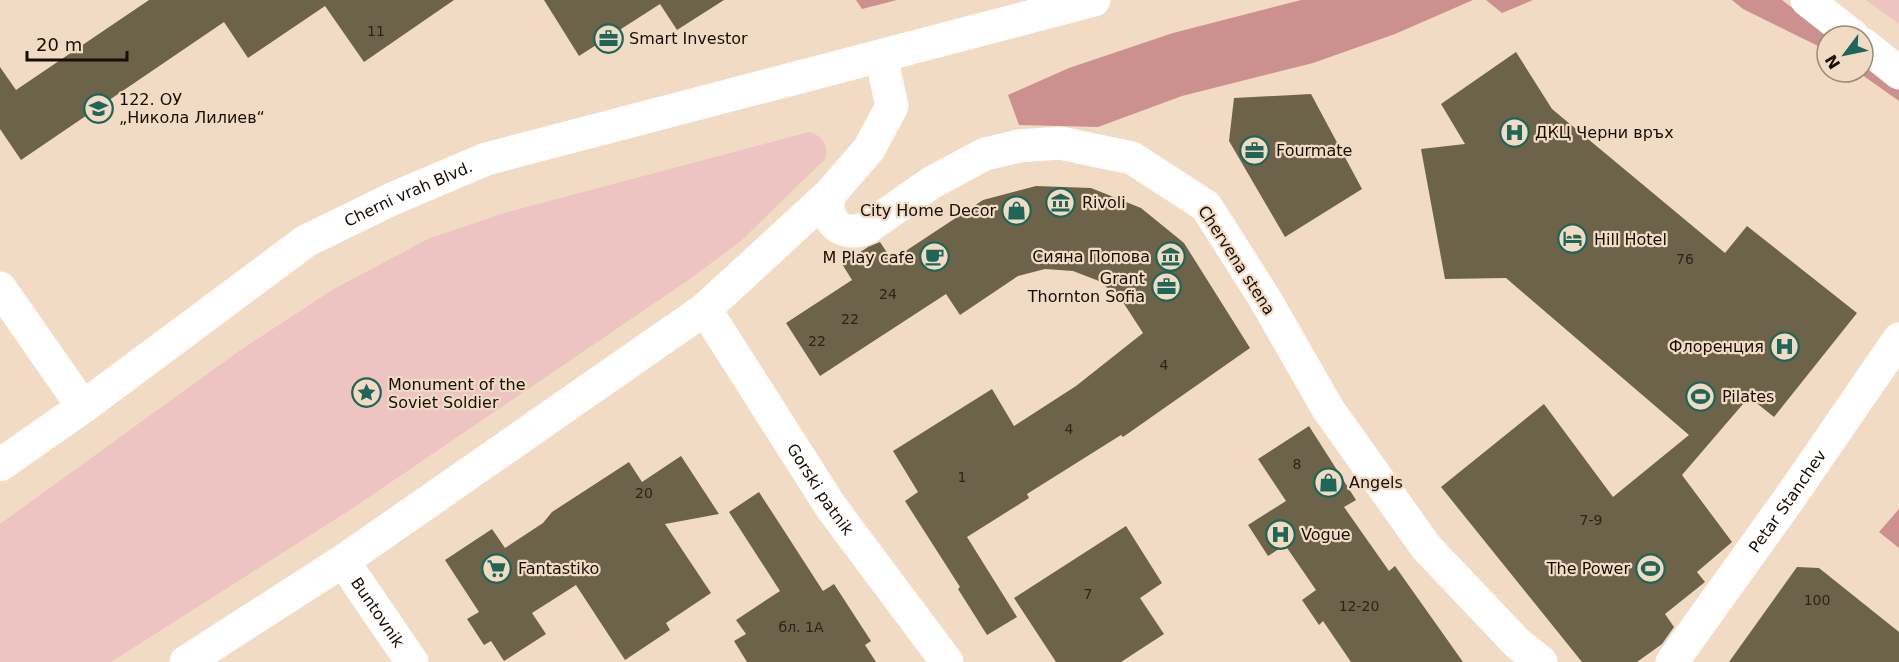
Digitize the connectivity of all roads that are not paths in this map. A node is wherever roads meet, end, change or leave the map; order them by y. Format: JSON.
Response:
{"nodes":[{"id":1,"x":1094,"y":0,"type":"edge"},
{"id":2,"x":1807,"y":0,"type":"edge"},
{"id":3,"x":1838,"y":24,"type":"edge"},
{"id":4,"x":1875,"y":54,"type":"edge"},
{"id":5,"x":881,"y":56,"type":"junction"},
{"id":6,"x":1899,"y":73,"type":"edge"},
{"id":7,"x":830,"y":194,"type":"junction"},
{"id":8,"x":0,"y":288,"type":"edge"},
{"id":9,"x":705,"y":309,"type":"junction"},
{"id":10,"x":1899,"y":339,"type":"edge"},
{"id":11,"x":82,"y":407,"type":"junction"},
{"id":12,"x":0,"y":465,"type":"edge"},
{"id":13,"x":344,"y":561,"type":"junction"},
{"id":14,"x":186,"y":662,"type":"edge"},
{"id":15,"x":412,"y":662,"type":"edge"},
{"id":16,"x":947,"y":662,"type":"edge"},
{"id":17,"x":1540,"y":662,"type":"edge"},
{"id":18,"x":1672,"y":662,"type":"edge"}],
"edges":[{"from":1,"to":5,"type":"street","name":"Cherni vrah Blvd."},
{"from":2,"to":3,"type":"street"},
{"from":4,"to":6,"type":"street"},
{"from":5,"to":7,"type":"street"},
{"from":5,"to":11,"type":"street","name":"Cherni vrah Blvd."},
{"from":7,"to":9,"type":"street"},
{"from":7,"to":17,"type":"street","name":"Chervena stena"},
{"from":8,"to":11,"type":"street"},
{"from":9,"to":13,"type":"street"},
{"from":9,"to":16,"type":"street","name":"Gorski patnik"},
{"from":10,"to":18,"type":"street","name":"Petar Stanchev"},
{"from":11,"to":12,"type":"street","name":"Cherni vrah Blvd."},
{"from":13,"to":14,"type":"street"},
{"from":13,"to":15,"type":"street","name":"Buntovnik"}]}
